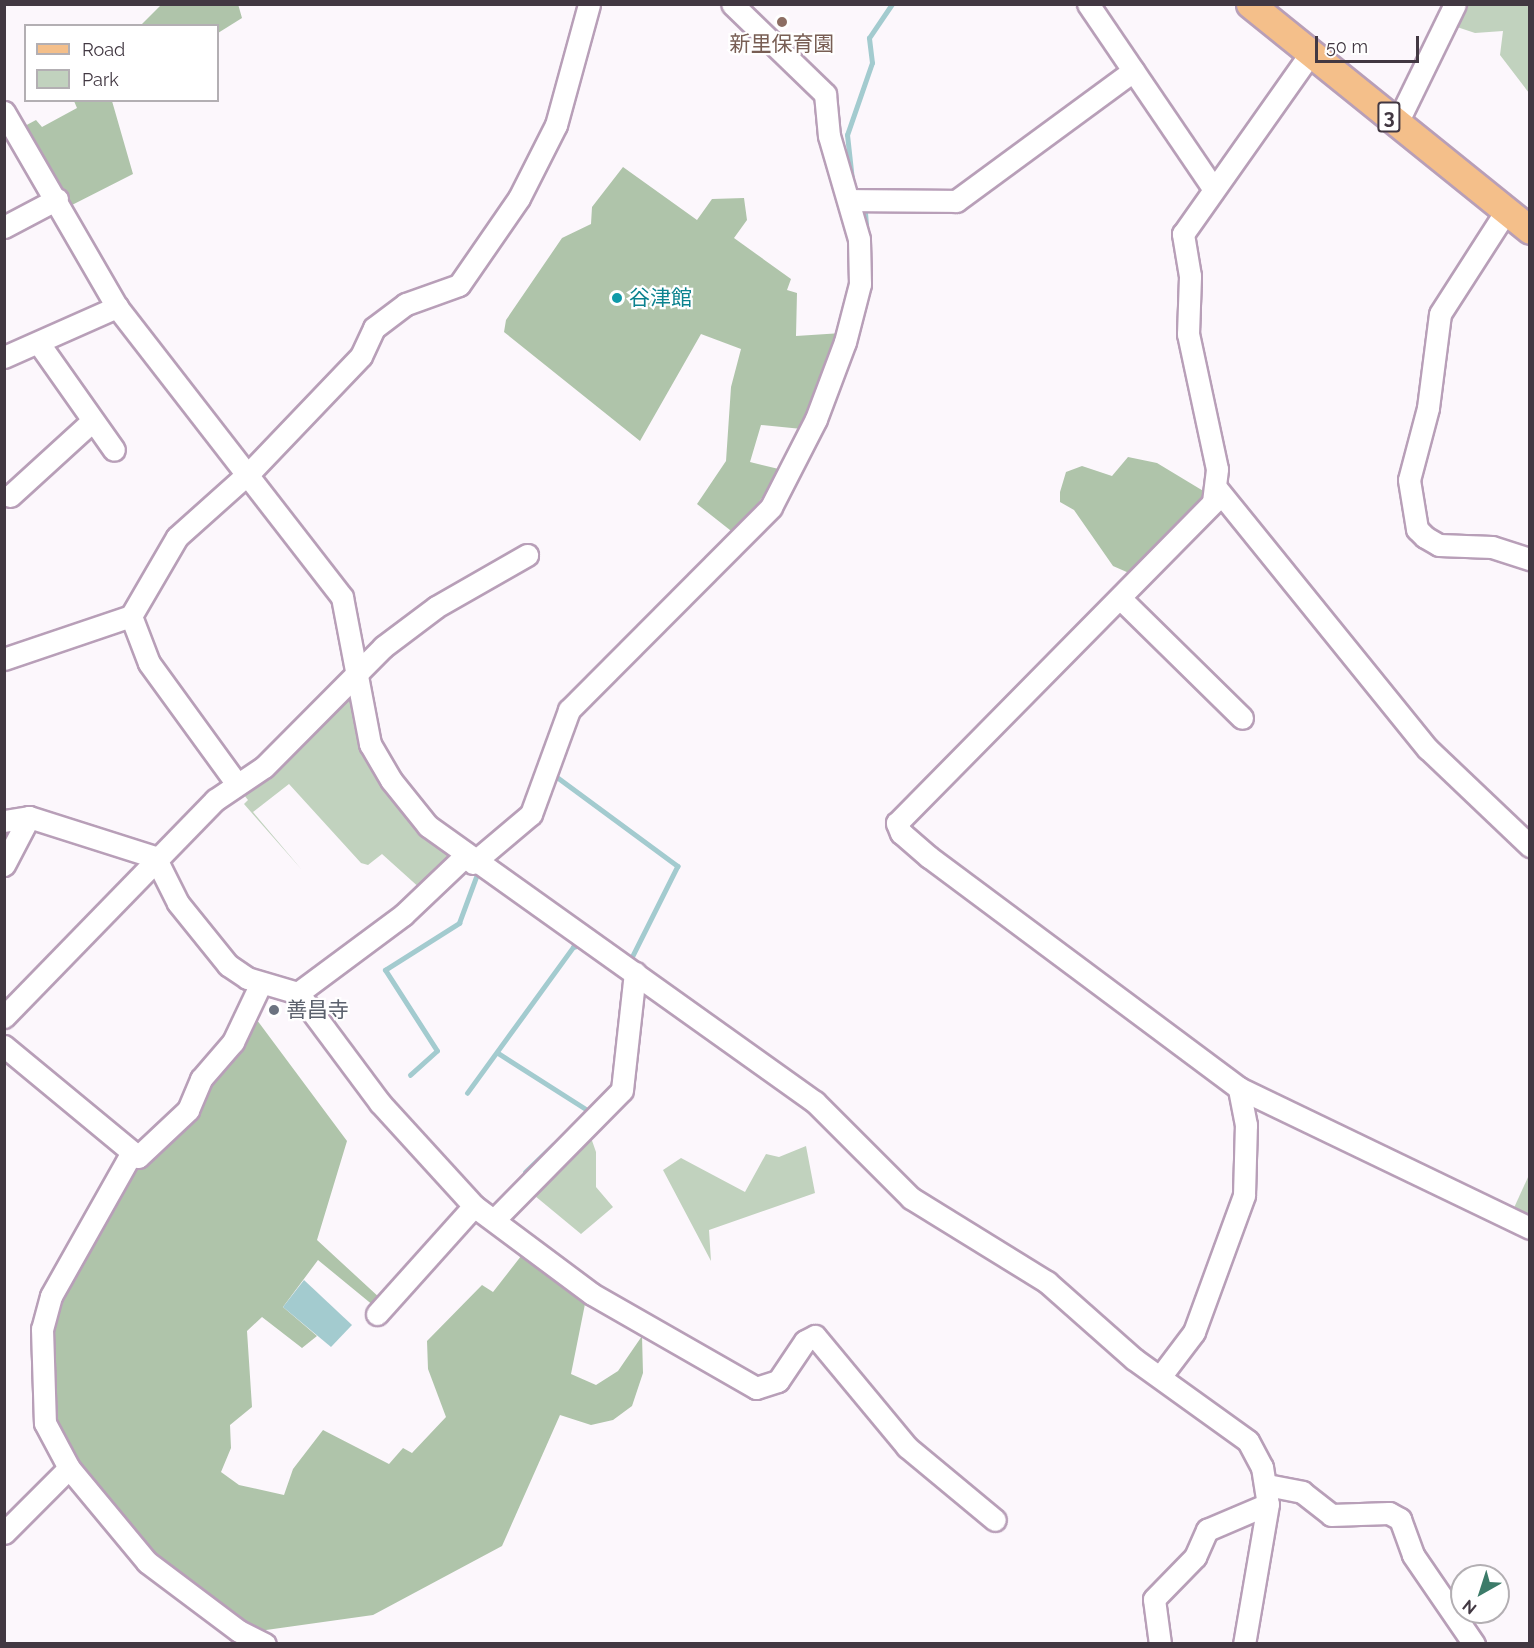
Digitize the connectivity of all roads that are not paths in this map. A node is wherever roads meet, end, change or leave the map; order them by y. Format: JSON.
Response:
{"nodes":[{"id":1,"x":590,"y":4,"type":"edge"},
{"id":2,"x":732,"y":4,"type":"edge"},
{"id":3,"x":1088,"y":4,"type":"edge"},
{"id":4,"x":1250,"y":4,"type":"edge"},
{"id":5,"x":1455,"y":4,"type":"edge"},
{"id":6,"x":1310,"y":54,"type":"junction"},
{"id":7,"x":1133,"y":71,"type":"junction"},
{"id":8,"x":4,"y":112,"type":"edge"},
{"id":9,"x":1397,"y":123,"type":"junction"},
{"id":10,"x":1213,"y":188,"type":"junction"},
{"id":11,"x":57,"y":199,"type":"junction"},
{"id":12,"x":850,"y":200,"type":"junction"},
{"id":13,"x":1506,"y":211,"type":"junction"},
{"id":14,"x":4,"y":227,"type":"edge"},
{"id":15,"x":1530,"y":230,"type":"edge"},
{"id":16,"x":117,"y":307,"type":"junction"},
{"id":17,"x":40,"y":345,"type":"junction"},
{"id":18,"x":4,"y":357,"type":"edge"},
{"id":19,"x":92,"y":421,"type":"junction"},
{"id":20,"x":114,"y":450,"type":"dead end"},
{"id":21,"x":246,"y":474,"type":"junction"},
{"id":22,"x":1218,"y":490,"type":"junction"},
{"id":23,"x":10,"y":496,"type":"dead end"},
{"id":24,"x":527,"y":555,"type":"dead end"},
{"id":25,"x":1530,"y":559,"type":"edge"},
{"id":26,"x":1120,"y":598,"type":"junction"},
{"id":27,"x":131,"y":616,"type":"junction"},
{"id":28,"x":4,"y":659,"type":"edge"},
{"id":29,"x":357,"y":674,"type":"junction"},
{"id":30,"x":1242,"y":718,"type":"dead end"},
{"id":31,"x":237,"y":784,"type":"junction"},
{"id":32,"x":29,"y":817,"type":"junction"},
{"id":33,"x":4,"y":821,"type":"edge"},
{"id":34,"x":1530,"y":846,"type":"edge"},
{"id":35,"x":158,"y":860,"type":"junction"},
{"id":36,"x":468,"y":860,"type":"junction"},
{"id":37,"x":4,"y":865,"type":"edge"},
{"id":38,"x":635,"y":974,"type":"junction"},
{"id":39,"x":261,"y":982,"type":"junction"},
{"id":40,"x":298,"y":993,"type":"junction"},
{"id":41,"x":4,"y":1017,"type":"edge"},
{"id":42,"x":4,"y":1046,"type":"edge"},
{"id":43,"x":1239,"y":1088,"type":"junction"},
{"id":44,"x":132,"y":1154,"type":"junction"},
{"id":45,"x":474,"y":1206,"type":"junction"},
{"id":46,"x":494,"y":1220,"type":"junction"},
{"id":47,"x":1530,"y":1228,"type":"edge"},
{"id":48,"x":377,"y":1314,"type":"dead end"},
{"id":49,"x":1160,"y":1377,"type":"junction"},
{"id":50,"x":69,"y":1468,"type":"junction"},
{"id":51,"x":1268,"y":1494,"type":"junction"},
{"id":52,"x":995,"y":1520,"type":"dead end"},
{"id":53,"x":4,"y":1533,"type":"edge"},
{"id":54,"x":232,"y":1637,"type":"edge"},
{"id":55,"x":265,"y":1644,"type":"edge"},
{"id":56,"x":1160,"y":1644,"type":"edge"},
{"id":57,"x":1244,"y":1644,"type":"edge"},
{"id":58,"x":1474,"y":1644,"type":"edge"}],
"edges":[{"from":1,"to":21,"type":"street"},
{"from":2,"to":12,"type":"street"},
{"from":3,"to":7,"type":"street"},
{"from":4,"to":6,"type":"main road","number":"3"},
{"from":5,"to":9,"type":"street"},
{"from":6,"to":9,"type":"main road","number":"3"},
{"from":6,"to":10,"type":"street"},
{"from":7,"to":10,"type":"street"},
{"from":7,"to":12,"type":"street"},
{"from":8,"to":11,"type":"street"},
{"from":9,"to":13,"type":"main road","number":"3"},
{"from":10,"to":22,"type":"street"},
{"from":11,"to":14,"type":"street"},
{"from":11,"to":16,"type":"street"},
{"from":12,"to":36,"type":"street"},
{"from":13,"to":15,"type":"main road","number":"3"},
{"from":13,"to":25,"type":"street"},
{"from":16,"to":17,"type":"street"},
{"from":16,"to":21,"type":"street"},
{"from":17,"to":18,"type":"street"},
{"from":17,"to":19,"type":"street"},
{"from":19,"to":20,"type":"street"},
{"from":19,"to":23,"type":"street"},
{"from":21,"to":27,"type":"street"},
{"from":21,"to":29,"type":"street"},
{"from":22,"to":26,"type":"street"},
{"from":22,"to":34,"type":"street"},
{"from":24,"to":29,"type":"street"},
{"from":26,"to":30,"type":"street"},
{"from":26,"to":43,"type":"street"},
{"from":27,"to":28,"type":"street"},
{"from":27,"to":31,"type":"street"},
{"from":29,"to":31,"type":"street"},
{"from":29,"to":36,"type":"street"},
{"from":31,"to":35,"type":"street"},
{"from":32,"to":33,"type":"street"},
{"from":32,"to":35,"type":"street"},
{"from":32,"to":37,"type":"street"},
{"from":35,"to":39,"type":"street"},
{"from":35,"to":41,"type":"street"},
{"from":36,"to":38,"type":"street"},
{"from":36,"to":40,"type":"street"},
{"from":38,"to":46,"type":"street"},
{"from":38,"to":49,"type":"street"},
{"from":39,"to":40,"type":"street"},
{"from":39,"to":44,"type":"street"},
{"from":40,"to":45,"type":"street"},
{"from":42,"to":44,"type":"street"},
{"from":43,"to":47,"type":"street"},
{"from":43,"to":49,"type":"street"},
{"from":44,"to":50,"type":"street"},
{"from":45,"to":46,"type":"street"},
{"from":45,"to":48,"type":"street"},
{"from":46,"to":52,"type":"street"},
{"from":49,"to":51,"type":"street"},
{"from":50,"to":53,"type":"street"},
{"from":50,"to":54,"type":"street"},
{"from":51,"to":56,"type":"street"},
{"from":51,"to":57,"type":"street"},
{"from":51,"to":58,"type":"street"},
{"from":54,"to":55,"type":"street"}]}
